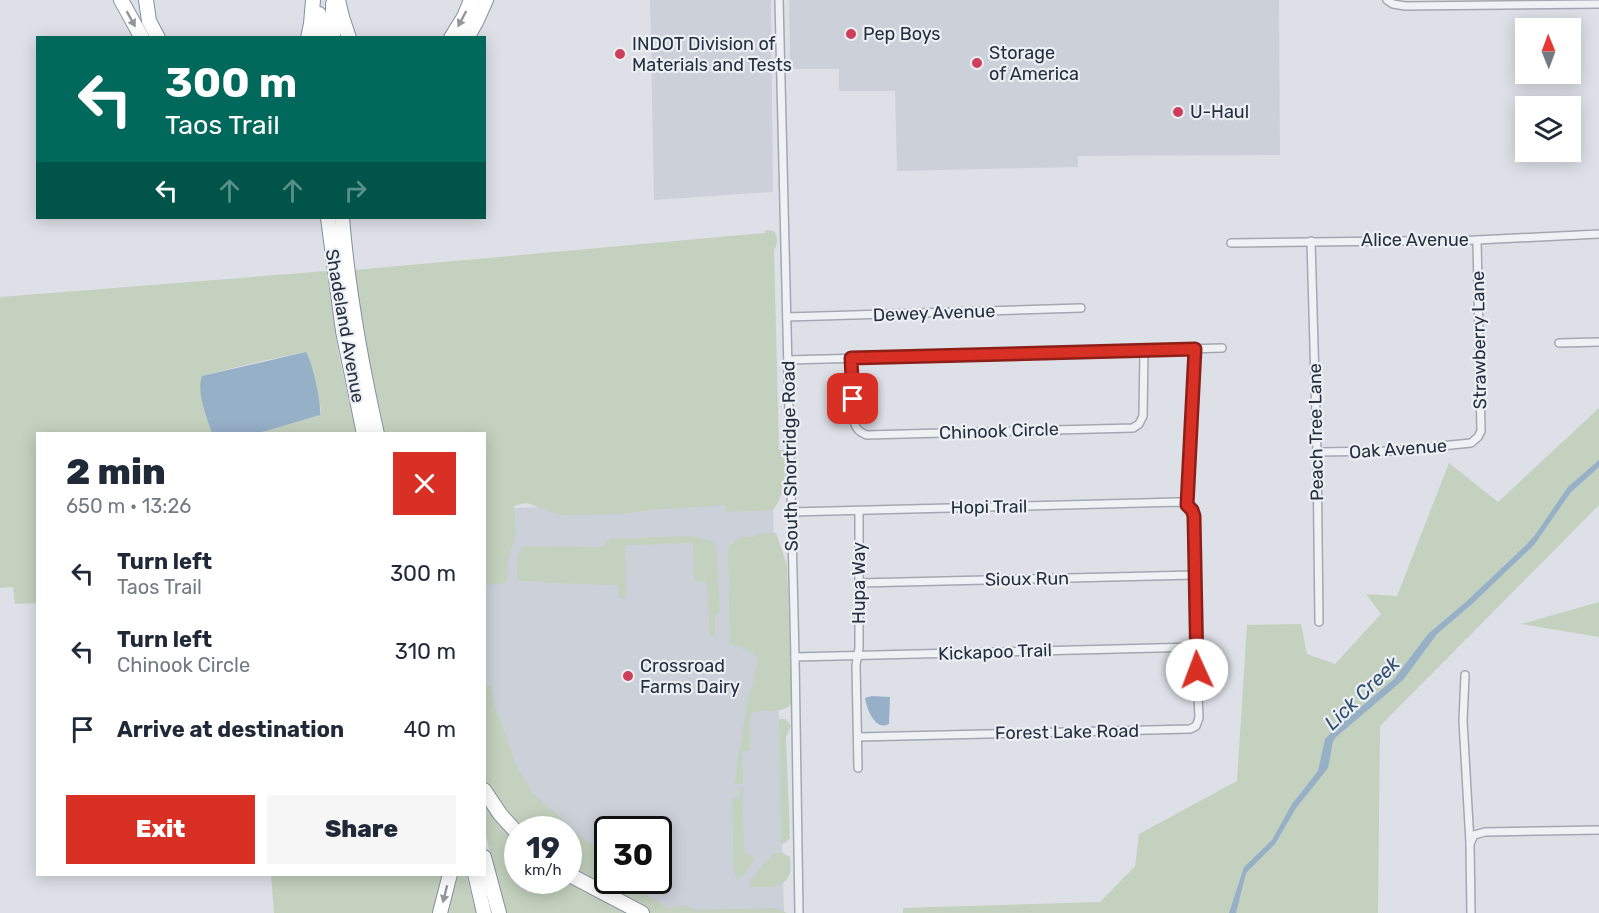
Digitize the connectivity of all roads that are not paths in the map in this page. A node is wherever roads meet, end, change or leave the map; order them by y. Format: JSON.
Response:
{"nodes":[{"id":1,"x":121,"y":0,"type":"edge"},
{"id":2,"x":146,"y":0,"type":"edge"},
{"id":3,"x":313,"y":0,"type":"edge"},
{"id":4,"x":318,"y":0,"type":"edge"},
{"id":5,"x":333,"y":0,"type":"edge"},
{"id":6,"x":338,"y":0,"type":"edge"},
{"id":7,"x":471,"y":0,"type":"edge"},
{"id":8,"x":486,"y":0,"type":"edge"},
{"id":9,"x":779,"y":0,"type":"edge"},
{"id":10,"x":1387,"y":0,"type":"edge"},
{"id":11,"x":1599,"y":4,"type":"edge"},
{"id":12,"x":141,"y":36,"type":"edge"},
{"id":13,"x":157,"y":36,"type":"edge"},
{"id":14,"x":308,"y":36,"type":"edge"},
{"id":15,"x":319,"y":36,"type":"edge"},
{"id":16,"x":333,"y":36,"type":"edge"},
{"id":17,"x":348,"y":36,"type":"edge"},
{"id":18,"x":452,"y":36,"type":"edge"},
{"id":19,"x":468,"y":36,"type":"edge"},
{"id":20,"x":331,"y":219,"type":"edge"},
{"id":21,"x":1599,"y":234,"type":"edge"},
{"id":22,"x":1477,"y":240,"type":"junction"},
{"id":23,"x":1311,"y":241,"type":"junction"},
{"id":24,"x":1231,"y":243,"type":"dead end"},
{"id":25,"x":1081,"y":308,"type":"dead end"},
{"id":26,"x":787,"y":318,"type":"junction"},
{"id":27,"x":1599,"y":342,"type":"edge"},
{"id":28,"x":1559,"y":343,"type":"dead end"},
{"id":29,"x":1222,"y":348,"type":"dead end"},
{"id":30,"x":1195,"y":349,"type":"junction"},
{"id":31,"x":1144,"y":351,"type":"junction"},
{"id":32,"x":851,"y":358,"type":"junction"},
{"id":33,"x":788,"y":360,"type":"junction"},
{"id":34,"x":364,"y":432,"type":"edge"},
{"id":35,"x":377,"y":432,"type":"edge"},
{"id":36,"x":1477,"y":439,"type":"joint"},
{"id":37,"x":1317,"y":453,"type":"junction"},
{"id":38,"x":1187,"y":505,"type":"junction"},
{"id":39,"x":859,"y":511,"type":"junction"},
{"id":40,"x":791,"y":512,"type":"junction"},
{"id":41,"x":1195,"y":575,"type":"junction"},
{"id":42,"x":859,"y":583,"type":"junction"},
{"id":43,"x":1319,"y":622,"type":"dead end"},
{"id":44,"x":1196,"y":647,"type":"junction"},
{"id":45,"x":857,"y":656,"type":"junction"},
{"id":46,"x":795,"y":657,"type":"junction"},
{"id":47,"x":1465,"y":675,"type":"dead end"},
{"id":48,"x":858,"y":736,"type":"junction"},
{"id":49,"x":858,"y":768,"type":"dead end"},
{"id":50,"x":486,"y":793,"type":"edge"},
{"id":51,"x":504,"y":818,"type":"edge"},
{"id":52,"x":1599,"y":830,"type":"edge"},
{"id":53,"x":1470,"y":844,"type":"junction"},
{"id":54,"x":486,"y":864,"type":"edge"},
{"id":55,"x":449,"y":876,"type":"edge"},
{"id":56,"x":475,"y":876,"type":"edge"},
{"id":57,"x":582,"y":881,"type":"edge"},
{"id":58,"x":440,"y":913,"type":"edge"},
{"id":59,"x":484,"y":913,"type":"edge"},
{"id":60,"x":499,"y":913,"type":"edge"},
{"id":61,"x":642,"y":913,"type":"edge"},
{"id":62,"x":799,"y":913,"type":"edge"},
{"id":63,"x":1471,"y":913,"type":"edge"}],
"edges":[{"from":1,"to":12,"type":"highway","one_way":true},
{"from":2,"to":13,"type":"highway"},
{"from":3,"to":14,"type":"highway"},
{"from":4,"to":15,"type":"highway"},
{"from":5,"to":16,"type":"highway"},
{"from":6,"to":17,"type":"highway"},
{"from":7,"to":18,"type":"highway","one_way":true},
{"from":8,"to":19,"type":"highway"},
{"from":9,"to":26,"type":"street","name":"South Shortridge Road"},
{"from":10,"to":11,"type":"street"},
{"from":20,"to":34,"type":"highway","name":"Shadeland Avenue"},
{"from":20,"to":35,"type":"highway","name":"Shadeland Avenue"},
{"from":21,"to":22,"type":"street","name":"Alice Avenue"},
{"from":22,"to":23,"type":"street","name":"Alice Avenue"},
{"from":22,"to":36,"type":"street","name":"Strawberry Lane"},
{"from":23,"to":24,"type":"street","name":"Alice Avenue"},
{"from":23,"to":37,"type":"street","name":"Peach Tree Lane"},
{"from":25,"to":26,"type":"street","name":"Dewey Avenue"},
{"from":26,"to":33,"type":"street","name":"South Shortridge Road"},
{"from":27,"to":28,"type":"street"},
{"from":29,"to":30,"type":"street"},
{"from":30,"to":31,"type":"street"},
{"from":30,"to":38,"type":"street","name":"Forest Lake Road"},
{"from":31,"to":32,"type":"street"},
{"from":31,"to":32,"type":"street","name":"Chinook Circle"},
{"from":32,"to":33,"type":"street"},
{"from":33,"to":40,"type":"street","name":"South Shortridge Road"},
{"from":36,"to":37,"type":"street","name":"Oak Avenue"},
{"from":37,"to":43,"type":"street","name":"Peach Tree Lane"},
{"from":38,"to":39,"type":"street","name":"Hopi Trail"},
{"from":38,"to":41,"type":"street","name":"Forest Lake Road"},
{"from":39,"to":40,"type":"street","name":"Hopi Trail"},
{"from":39,"to":42,"type":"street","name":"Hupa Way"},
{"from":40,"to":46,"type":"street","name":"South Shortridge Road"},
{"from":41,"to":42,"type":"street","name":"Sioux Run"},
{"from":41,"to":44,"type":"street","name":"Forest Lake Road"},
{"from":42,"to":45,"type":"street","name":"Hupa Way"},
{"from":44,"to":45,"type":"street","name":"Kickapoo Trail"},
{"from":44,"to":48,"type":"street","name":"Forest Lake Road"},
{"from":45,"to":46,"type":"street","name":"Kickapoo Trail"},
{"from":45,"to":48,"type":"street"},
{"from":46,"to":62,"type":"street","name":"South Shortridge Road"},
{"from":47,"to":53,"type":"street"},
{"from":48,"to":49,"type":"street"},
{"from":50,"to":51,"type":"highway"},
{"from":52,"to":53,"type":"street"},
{"from":53,"to":63,"type":"street"},
{"from":54,"to":60,"type":"highway"},
{"from":55,"to":58,"type":"highway","one_way":true},
{"from":56,"to":59,"type":"highway"},
{"from":57,"to":61,"type":"highway"}]}
